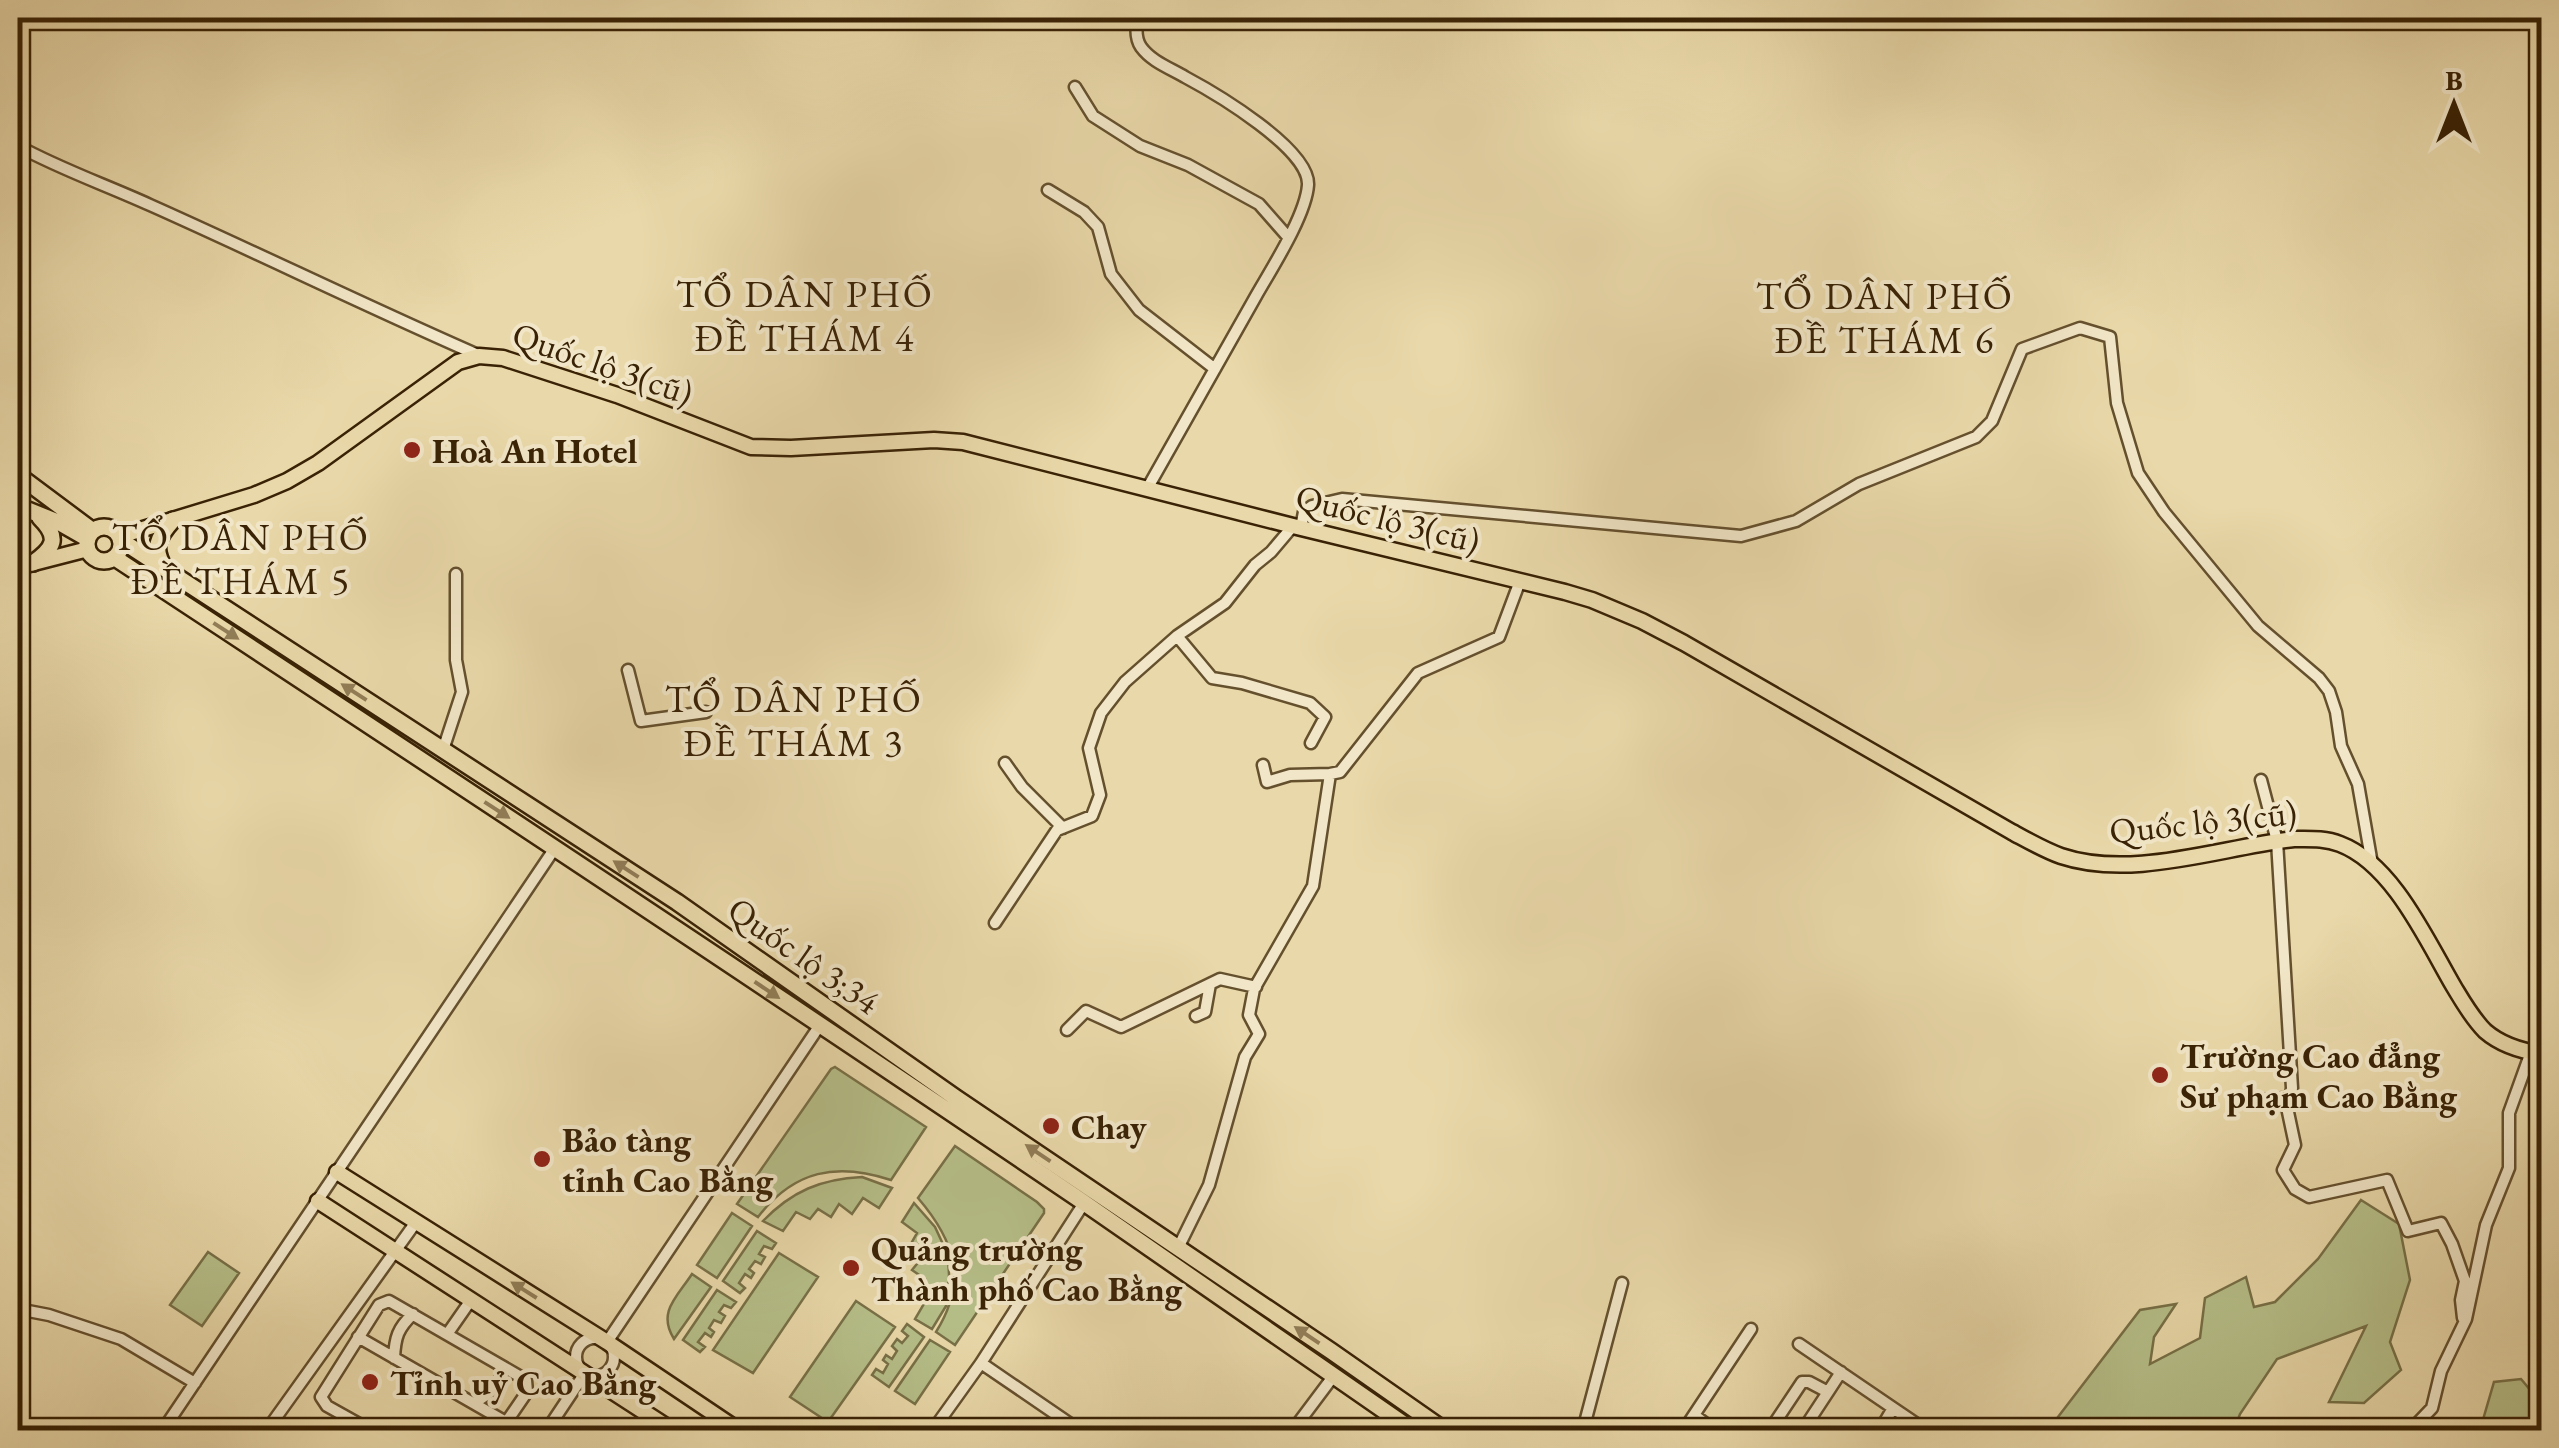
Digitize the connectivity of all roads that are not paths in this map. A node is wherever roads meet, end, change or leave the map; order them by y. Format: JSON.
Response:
{"nodes":[{"id":1,"x":1138,"y":18,"type":"edge"},
{"id":2,"x":1075,"y":87,"type":"dead end"},
{"id":3,"x":18,"y":146,"type":"edge"},
{"id":4,"x":1048,"y":190,"type":"dead end"},
{"id":5,"x":1288,"y":237,"type":"junction"},
{"id":6,"x":479,"y":356,"type":"junction"},
{"id":7,"x":1215,"y":369,"type":"junction"},
{"id":8,"x":18,"y":475,"type":"edge"},
{"id":9,"x":1147,"y":490,"type":"junction"},
{"id":10,"x":26,"y":509,"type":"edge"},
{"id":11,"x":173,"y":520,"type":"junction"},
{"id":12,"x":1296,"y":527,"type":"junction"},
{"id":13,"x":121,"y":539,"type":"junction"},
{"id":14,"x":89,"y":540,"type":"junction"},
{"id":15,"x":115,"y":558,"type":"junction"},
{"id":16,"x":25,"y":565,"type":"edge"},
{"id":17,"x":165,"y":569,"type":"junction"},
{"id":18,"x":456,"y":574,"type":"dead end"},
{"id":19,"x":1520,"y":580,"type":"junction"},
{"id":20,"x":1177,"y":636,"type":"junction"},
{"id":21,"x":628,"y":670,"type":"dead end"},
{"id":22,"x":706,"y":712,"type":"dead end"},
{"id":23,"x":1311,"y":743,"type":"dead end"},
{"id":24,"x":443,"y":750,"type":"junction"},
{"id":25,"x":1006,"y":763,"type":"dead end"},
{"id":26,"x":1263,"y":765,"type":"dead end"},
{"id":27,"x":1330,"y":774,"type":"junction"},
{"id":28,"x":2261,"y":780,"type":"dead end"},
{"id":29,"x":1063,"y":828,"type":"junction"},
{"id":30,"x":2277,"y":841,"type":"junction"},
{"id":31,"x":555,"y":848,"type":"junction"},
{"id":32,"x":2372,"y":864,"type":"junction"},
{"id":33,"x":673,"y":900,"type":"junction"},
{"id":34,"x":661,"y":919,"type":"junction"},
{"id":35,"x":995,"y":923,"type":"dead end"},
{"id":36,"x":1210,"y":984,"type":"junction"},
{"id":37,"x":1256,"y":987,"type":"junction"},
{"id":38,"x":830,"y":1010,"type":"junction"},
{"id":39,"x":1196,"y":1016,"type":"dead end"},
{"id":40,"x":820,"y":1025,"type":"junction"},
{"id":41,"x":1068,"y":1030,"type":"dead end"},
{"id":42,"x":2536,"y":1053,"type":"edge"},
{"id":43,"x":2285,"y":1098,"type":"junction"},
{"id":44,"x":2238,"y":1104,"type":"dead end"},
{"id":45,"x":337,"y":1172,"type":"junction"},
{"id":46,"x":1088,"y":1196,"type":"junction"},
{"id":47,"x":318,"y":1201,"type":"junction"},
{"id":48,"x":416,"y":1222,"type":"junction"},
{"id":49,"x":1178,"y":1248,"type":"junction"},
{"id":50,"x":396,"y":1251,"type":"junction"},
{"id":51,"x":1622,"y":1283,"type":"dead end"},
{"id":52,"x":471,"y":1300,"type":"junction"},
{"id":53,"x":18,"y":1309,"type":"edge"},
{"id":54,"x":413,"y":1314,"type":"junction"},
{"id":55,"x":2464,"y":1324,"type":"junction"},
{"id":56,"x":1751,"y":1329,"type":"dead end"},
{"id":57,"x":448,"y":1334,"type":"junction"},
{"id":58,"x":358,"y":1337,"type":"junction"},
{"id":59,"x":607,"y":1342,"type":"junction"},
{"id":60,"x":1798,"y":1344,"type":"dead end"},
{"id":61,"x":394,"y":1358,"type":"junction"},
{"id":62,"x":981,"y":1363,"type":"junction"},
{"id":63,"x":503,"y":1366,"type":"junction"},
{"id":64,"x":1361,"y":1372,"type":"junction"},
{"id":65,"x":1842,"y":1372,"type":"junction"},
{"id":66,"x":586,"y":1373,"type":"junction"},
{"id":67,"x":1332,"y":1378,"type":"junction"},
{"id":68,"x":195,"y":1383,"type":"junction"},
{"id":69,"x":1828,"y":1392,"type":"junction"},
{"id":70,"x":474,"y":1403,"type":"junction"},
{"id":71,"x":1894,"y":1408,"type":"junction"},
{"id":72,"x":1694,"y":1415,"type":"junction"},
{"id":73,"x":504,"y":1426,"type":"edge"},
{"id":74,"x":728,"y":1428,"type":"edge"},
{"id":75,"x":1924,"y":1429,"type":"edge"},
{"id":76,"x":163,"y":1430,"type":"edge"},
{"id":77,"x":267,"y":1430,"type":"edge"},
{"id":78,"x":370,"y":1430,"type":"edge"},
{"id":79,"x":547,"y":1430,"type":"edge"},
{"id":80,"x":672,"y":1430,"type":"edge"},
{"id":81,"x":933,"y":1430,"type":"edge"},
{"id":82,"x":1079,"y":1430,"type":"edge"},
{"id":83,"x":1293,"y":1430,"type":"edge"},
{"id":84,"x":1412,"y":1430,"type":"edge"},
{"id":85,"x":1444,"y":1430,"type":"edge"},
{"id":86,"x":1583,"y":1430,"type":"edge"},
{"id":87,"x":1684,"y":1430,"type":"edge"},
{"id":88,"x":1714,"y":1430,"type":"edge"},
{"id":89,"x":1770,"y":1430,"type":"edge"},
{"id":90,"x":1803,"y":1430,"type":"edge"},
{"id":91,"x":1880,"y":1430,"type":"edge"},
{"id":92,"x":2411,"y":1430,"type":"edge"}],
"edges":[{"from":1,"to":5,"type":"street"},
{"from":2,"to":5,"type":"street"},
{"from":3,"to":6,"type":"street"},
{"from":4,"to":7,"type":"street"},
{"from":5,"to":7,"type":"street"},
{"from":6,"to":9,"type":"main road","name":"Quốc lộ 3(cũ)"},
{"from":6,"to":11,"type":"main road","name":"Quốc lộ 3(cũ)"},
{"from":7,"to":9,"type":"street"},
{"from":8,"to":14,"type":"highway"},
{"from":9,"to":12,"type":"main road","name":"Quốc lộ 3(cũ)"},
{"from":10,"to":14,"type":"highway"},
{"from":10,"to":16,"type":"highway"},
{"from":11,"to":13,"type":"main road","name":"Quốc lộ 3(cũ)"},
{"from":11,"to":17,"type":"highway"},
{"from":12,"to":19,"type":"main road","name":"Quốc lộ 3(cũ)"},
{"from":12,"to":20,"type":"street"},
{"from":12,"to":32,"type":"street"},
{"from":13,"to":14,"type":"highway"},
{"from":13,"to":15,"type":"highway"},
{"from":13,"to":17,"type":"highway","name":"Quốc lộ 3;34"},
{"from":14,"to":15,"type":"highway"},
{"from":14,"to":16,"type":"main road"},
{"from":15,"to":31,"type":"highway","name":"Quốc lộ 3;34","one_way":true},
{"from":24,"to":17,"type":"highway","name":"Quốc lộ 3;34","one_way":true},
{"from":18,"to":24,"type":"street"},
{"from":19,"to":27,"type":"street"},
{"from":19,"to":30,"type":"main road","name":"Quốc lộ 3(cũ)"},
{"from":20,"to":23,"type":"street"},
{"from":20,"to":29,"type":"street"},
{"from":21,"to":22,"type":"street"},
{"from":33,"to":24,"type":"highway","name":"Quốc lộ 3;34","one_way":true},
{"from":25,"to":29,"type":"street"},
{"from":26,"to":27,"type":"street"},
{"from":27,"to":37,"type":"street"},
{"from":28,"to":30,"type":"street"},
{"from":29,"to":35,"type":"street"},
{"from":30,"to":32,"type":"main road","name":"Quốc lộ 3(cũ)"},
{"from":30,"to":43,"type":"street"},
{"from":31,"to":34,"type":"highway","name":"Quốc lộ 3;34"},
{"from":31,"to":45,"type":"street"},
{"from":32,"to":42,"type":"main road","name":"Quốc lộ 3(cũ)"},
{"from":33,"to":34,"type":"highway"},
{"from":33,"to":38,"type":"highway","name":"Quốc lộ 3;34"},
{"from":34,"to":40,"type":"highway","name":"Quốc lộ 3;34","one_way":true},
{"from":36,"to":37,"type":"street"},
{"from":36,"to":39,"type":"street"},
{"from":36,"to":41,"type":"street"},
{"from":37,"to":49,"type":"street"},
{"from":38,"to":40,"type":"highway"},
{"from":46,"to":38,"type":"highway","name":"Quốc lộ 3;34","one_way":true},
{"from":40,"to":46,"type":"highway","name":"Quốc lộ 3;34"},
{"from":40,"to":59,"type":"street"},
{"from":42,"to":55,"type":"street"},
{"from":43,"to":44,"type":"street"},
{"from":43,"to":55,"type":"street"},
{"from":45,"to":47,"type":"street"},
{"from":45,"to":48,"type":"main road"},
{"from":46,"to":49,"type":"highway","name":"Quốc lộ 3;34"},
{"from":46,"to":62,"type":"street"},
{"from":46,"to":67,"type":"highway","name":"Quốc lộ 3;34"},
{"from":47,"to":50,"type":"main road"},
{"from":47,"to":68,"type":"street"},
{"from":48,"to":50,"type":"street"},
{"from":59,"to":48,"type":"main road","one_way":true},
{"from":64,"to":49,"type":"highway","name":"Quốc lộ 3;34","one_way":true},
{"from":50,"to":52,"type":"main road"},
{"from":50,"to":77,"type":"street"},
{"from":51,"to":86,"type":"street"},
{"from":52,"to":57,"type":"street"},
{"from":52,"to":66,"type":"main road"},
{"from":53,"to":68,"type":"street"},
{"from":54,"to":57,"type":"street"},
{"from":54,"to":58,"type":"street"},
{"from":54,"to":61,"type":"street"},
{"from":55,"to":92,"type":"street"},
{"from":56,"to":72,"type":"street"},
{"from":57,"to":63,"type":"street"},
{"from":58,"to":61,"type":"street"},
{"from":58,"to":78,"type":"street"},
{"from":59,"to":66,"type":"street"},
{"from":59,"to":66,"type":"street"},
{"from":59,"to":74,"type":"main road"},
{"from":60,"to":65,"type":"street"},
{"from":61,"to":70,"type":"street"},
{"from":62,"to":81,"type":"street"},
{"from":62,"to":82,"type":"street"},
{"from":63,"to":70,"type":"street"},
{"from":63,"to":73,"type":"street"},
{"from":64,"to":67,"type":"highway"},
{"from":64,"to":85,"type":"highway","name":"Quốc lộ 3;34"},
{"from":65,"to":69,"type":"street"},
{"from":65,"to":71,"type":"street"},
{"from":66,"to":79,"type":"street"},
{"from":66,"to":80,"type":"main road"},
{"from":67,"to":83,"type":"street"},
{"from":67,"to":84,"type":"highway","name":"Quốc lộ 3;34"},
{"from":68,"to":76,"type":"street"},
{"from":69,"to":89,"type":"street"},
{"from":69,"to":90,"type":"street"},
{"from":70,"to":73,"type":"street"},
{"from":71,"to":75,"type":"street"},
{"from":71,"to":91,"type":"street"},
{"from":72,"to":87,"type":"street"},
{"from":72,"to":88,"type":"street"}]}
